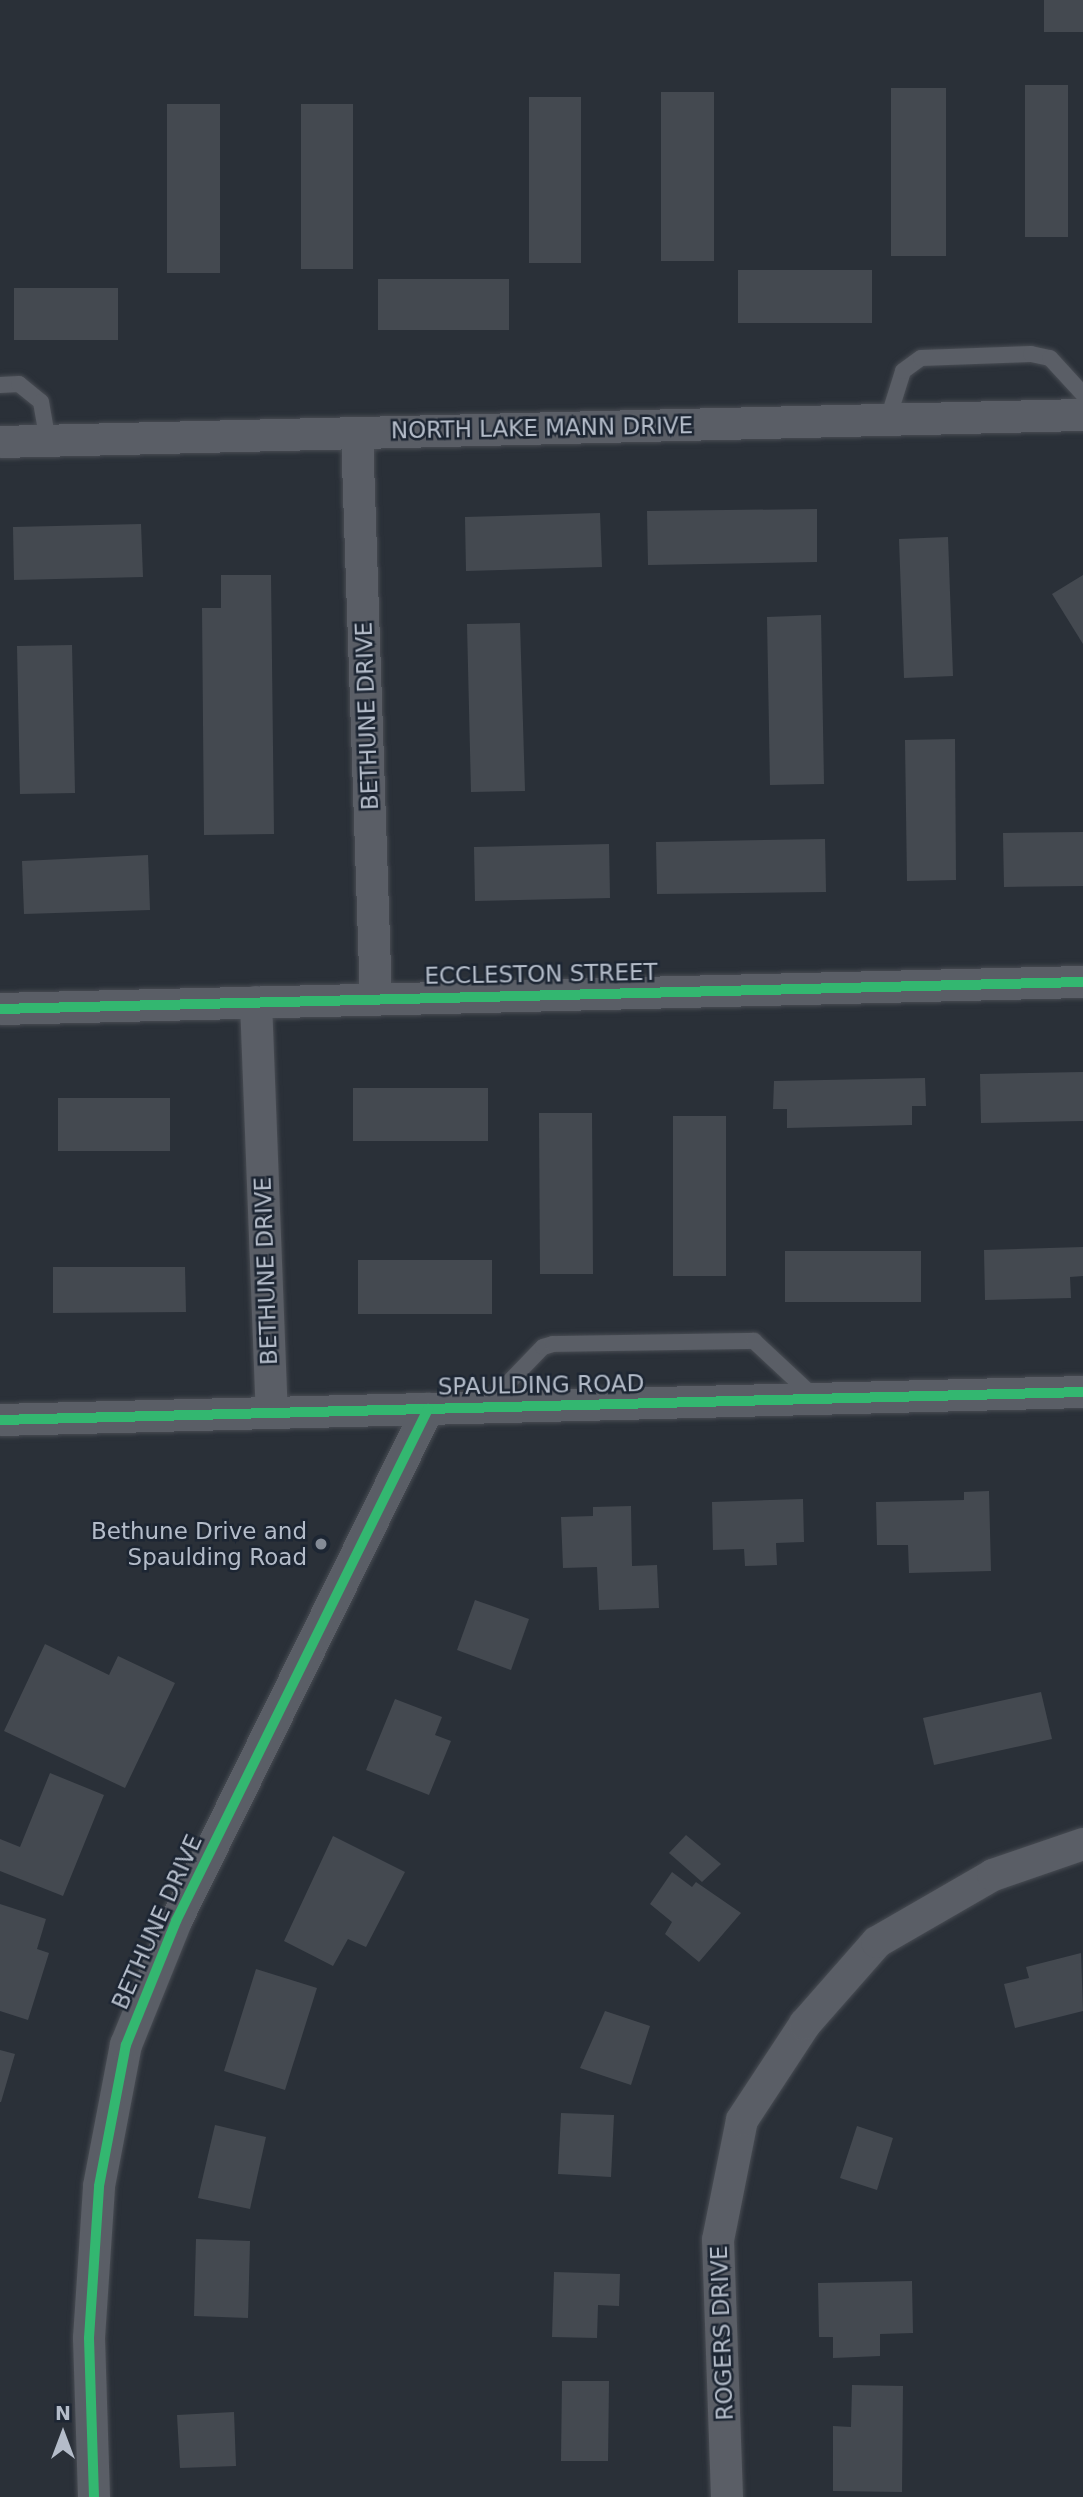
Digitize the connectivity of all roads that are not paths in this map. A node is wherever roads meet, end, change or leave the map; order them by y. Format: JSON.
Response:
{"nodes":[{"id":1,"x":0,"y":385,"type":"edge"},
{"id":2,"x":1078,"y":415,"type":"edge"},
{"id":3,"x":888,"y":419,"type":"junction"},
{"id":4,"x":357,"y":433,"type":"junction"},
{"id":5,"x":48,"y":440,"type":"junction"},
{"id":6,"x":0,"y":442,"type":"edge"},
{"id":7,"x":1083,"y":982,"type":"edge"},
{"id":8,"x":376,"y":999,"type":"junction"},
{"id":9,"x":256,"y":1002,"type":"junction"},
{"id":10,"x":0,"y":1009,"type":"edge"},
{"id":11,"x":1083,"y":1392,"type":"edge"},
{"id":12,"x":816,"y":1398,"type":"junction"},
{"id":13,"x":484,"y":1407,"type":"junction"},
{"id":14,"x":428,"y":1409,"type":"junction"},
{"id":15,"x":272,"y":1413,"type":"junction"},
{"id":16,"x":0,"y":1420,"type":"edge"},
{"id":17,"x":1083,"y":1844,"type":"edge"},
{"id":18,"x":94,"y":2497,"type":"edge"},
{"id":19,"x":727,"y":2497,"type":"edge"}],
"edges":[{"from":1,"to":5,"type":"lane"},
{"from":2,"to":3,"type":"street","name":"NORTH LAKE MANN DRIVE"},
{"from":2,"to":3,"type":"lane"},
{"from":3,"to":4,"type":"street","name":"NORTH LAKE MANN DRIVE"},
{"from":4,"to":5,"type":"street","name":"NORTH LAKE MANN DRIVE"},
{"from":4,"to":8,"type":"street","name":"BETHUNE DRIVE"},
{"from":5,"to":6,"type":"street","name":"NORTH LAKE MANN DRIVE"},
{"from":7,"to":8,"type":"street","name":"ECCLESTON STREET"},
{"from":8,"to":9,"type":"street","name":"ECCLESTON STREET"},
{"from":9,"to":10,"type":"street","name":"ECCLESTON STREET"},
{"from":9,"to":15,"type":"street","name":"BETHUNE DRIVE"},
{"from":11,"to":12,"type":"street","name":"SPAULDING ROAD"},
{"from":12,"to":13,"type":"street","name":"SPAULDING ROAD"},
{"from":12,"to":13,"type":"lane"},
{"from":13,"to":14,"type":"street","name":"SPAULDING ROAD"},
{"from":14,"to":15,"type":"street","name":"SPAULDING ROAD"},
{"from":14,"to":18,"type":"street","name":"BETHUNE DRIVE"},
{"from":15,"to":16,"type":"street","name":"SPAULDING ROAD"},
{"from":17,"to":19,"type":"street","name":"ROGERS DRIVE"}]}
